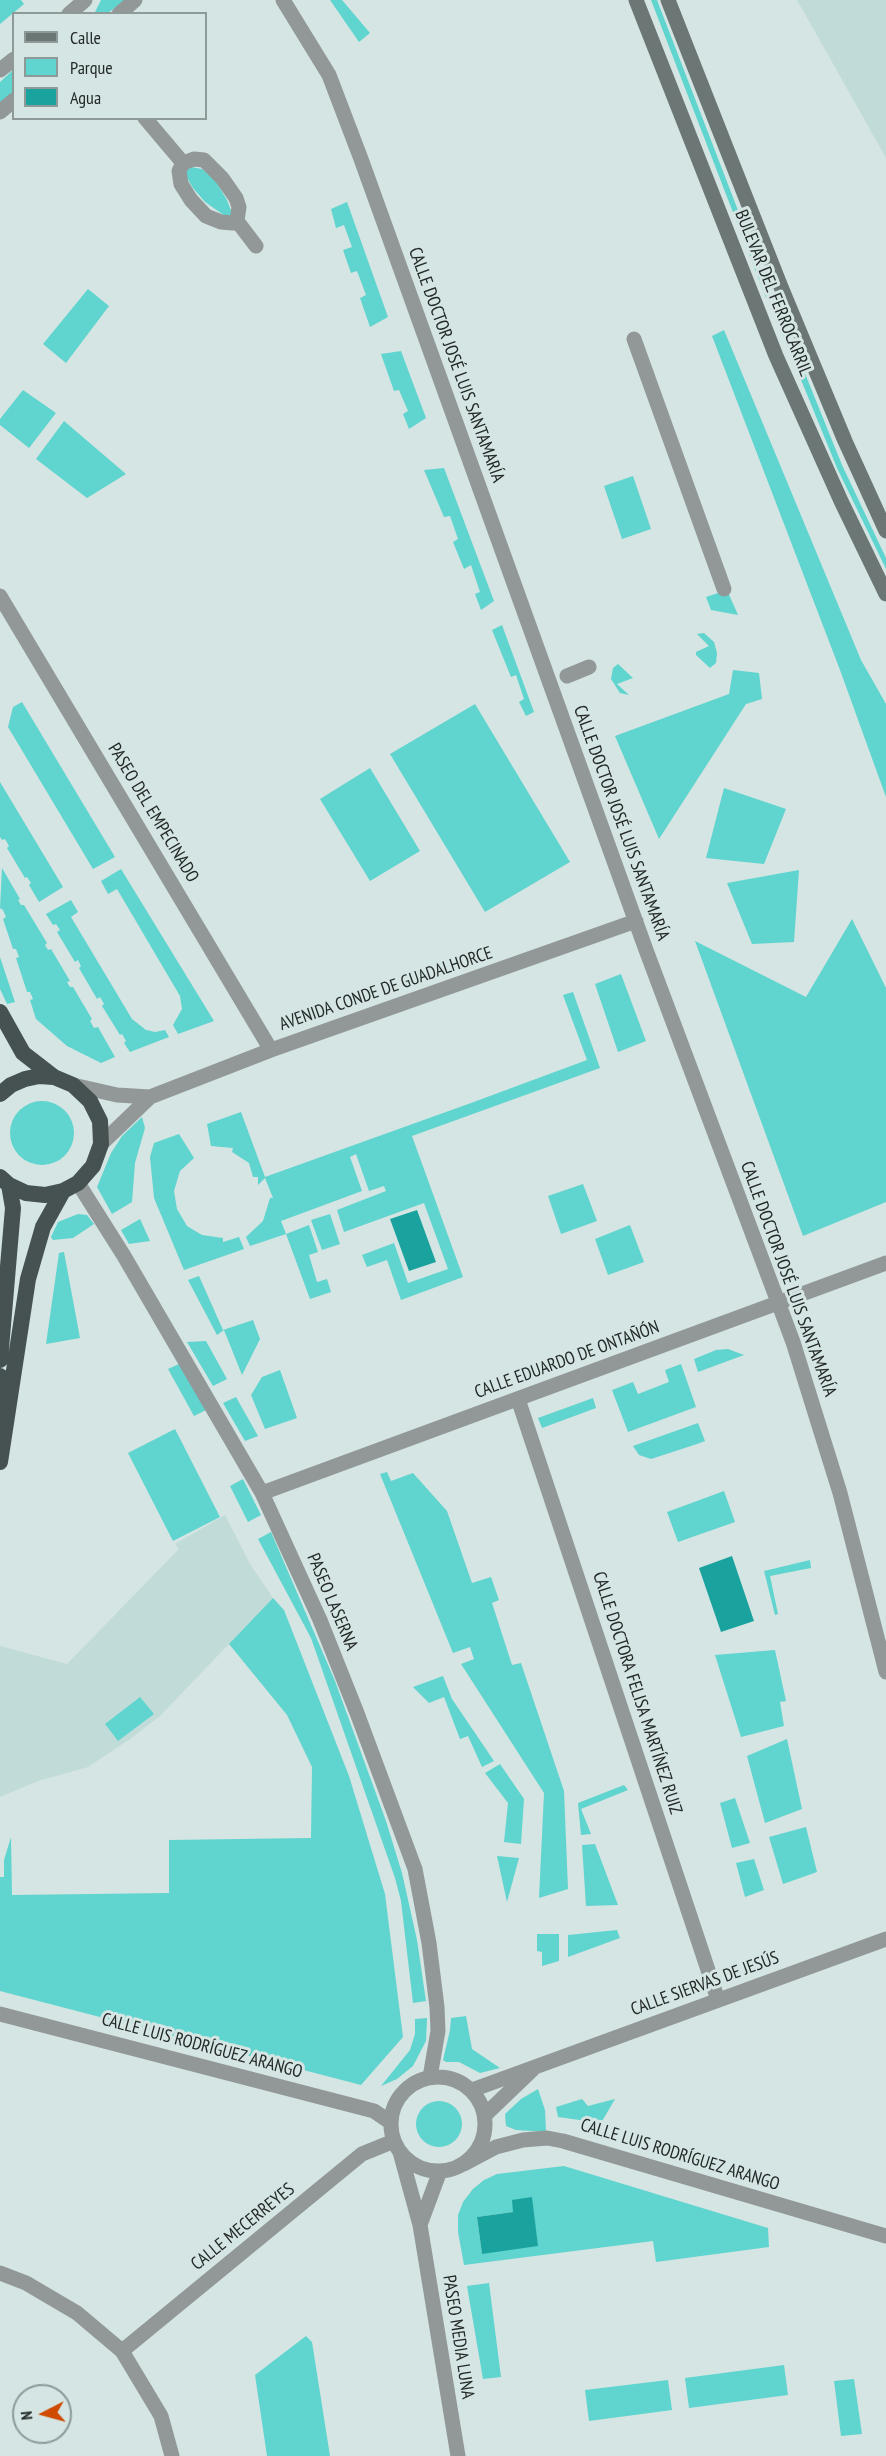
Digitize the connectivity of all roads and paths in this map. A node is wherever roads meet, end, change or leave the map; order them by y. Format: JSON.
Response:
{"nodes":[{"id":1,"x":85,"y":0,"type":"edge"},
{"id":2,"x":135,"y":0,"type":"edge"},
{"id":3,"x":283,"y":0,"type":"edge"},
{"id":4,"x":636,"y":0,"type":"edge"},
{"id":5,"x":668,"y":0,"type":"edge"},
{"id":6,"x":71,"y":12,"type":"edge"},
{"id":7,"x":121,"y":12,"type":"edge"},
{"id":8,"x":12,"y":61,"type":"edge"},
{"id":9,"x":0,"y":70,"type":"edge"},
{"id":10,"x":12,"y":102,"type":"edge"},
{"id":11,"x":0,"y":112,"type":"edge"},
{"id":12,"x":147,"y":120,"type":"edge"},
{"id":13,"x":183,"y":163,"type":"junction"},
{"id":14,"x":237,"y":221,"type":"junction"},
{"id":15,"x":256,"y":246,"type":"dead end"},
{"id":16,"x":634,"y":339,"type":"dead end"},
{"id":17,"x":886,"y":531,"type":"edge"},
{"id":18,"x":724,"y":589,"type":"dead end"},
{"id":19,"x":886,"y":594,"type":"edge"},
{"id":20,"x":0,"y":596,"type":"edge"},
{"id":21,"x":589,"y":667,"type":"dead end"},
{"id":22,"x":567,"y":676,"type":"dead end"},
{"id":23,"x":636,"y":921,"type":"junction"},
{"id":24,"x":0,"y":1012,"type":"edge"},
{"id":25,"x":271,"y":1050,"type":"junction"},
{"id":26,"x":54,"y":1077,"type":"junction"},
{"id":27,"x":74,"y":1085,"type":"junction"},
{"id":28,"x":0,"y":1094,"type":"edge"},
{"id":29,"x":150,"y":1097,"type":"junction"},
{"id":30,"x":101,"y":1144,"type":"junction"},
{"id":31,"x":5,"y":1181,"type":"edge"},
{"id":32,"x":78,"y":1183,"type":"junction"},
{"id":33,"x":63,"y":1191,"type":"junction"},
{"id":34,"x":886,"y":1263,"type":"edge"},
{"id":35,"x":778,"y":1303,"type":"junction"},
{"id":36,"x":0,"y":1360,"type":"edge"},
{"id":37,"x":0,"y":1376,"type":"edge"},
{"id":38,"x":518,"y":1399,"type":"junction"},
{"id":39,"x":4,"y":1431,"type":"junction"},
{"id":40,"x":0,"y":1462,"type":"edge"},
{"id":41,"x":262,"y":1493,"type":"junction"},
{"id":42,"x":886,"y":1672,"type":"edge"},
{"id":43,"x":886,"y":1939,"type":"edge"},
{"id":44,"x":718,"y":2000,"type":"junction"},
{"id":45,"x":0,"y":2014,"type":"edge"},
{"id":46,"x":537,"y":2065,"type":"junction"},
{"id":47,"x":430,"y":2077,"type":"junction"},
{"id":48,"x":472,"y":2090,"type":"junction"},
{"id":49,"x":485,"y":2115,"type":"junction"},
{"id":50,"x":390,"y":2122,"type":"junction"},
{"id":51,"x":397,"y":2146,"type":"junction"},
{"id":52,"x":464,"y":2164,"type":"junction"},
{"id":53,"x":440,"y":2171,"type":"junction"},
{"id":54,"x":420,"y":2225,"type":"junction"},
{"id":55,"x":886,"y":2236,"type":"edge"},
{"id":56,"x":0,"y":2273,"type":"edge"},
{"id":57,"x":122,"y":2351,"type":"junction"},
{"id":58,"x":172,"y":2456,"type":"edge"},
{"id":59,"x":458,"y":2456,"type":"edge"}],
"edges":[{"from":1,"to":6,"type":"street"},
{"from":2,"to":7,"type":"street"},
{"from":3,"to":23,"type":"street","name":"CALLE DOCTOR JOSÉ LUIS SANTAMARÍA"},
{"from":4,"to":19,"type":"main road","name":"BULEVAR DEL FERROCARRIL"},
{"from":5,"to":17,"type":"main road","name":"BULEVAR DEL FERROCARRIL"},
{"from":8,"to":9,"type":"street"},
{"from":10,"to":11,"type":"street"},
{"from":12,"to":13,"type":"street"},
{"from":13,"to":14,"type":"street"},
{"from":13,"to":14,"type":"street"},
{"from":14,"to":15,"type":"street"},
{"from":16,"to":18,"type":"street"},
{"from":20,"to":25,"type":"street","name":"PASEO DEL EMPECINADO"},
{"from":21,"to":22,"type":"street"},
{"from":23,"to":25,"type":"street","name":"AVENIDA CONDE DE GUADALHORCE"},
{"from":23,"to":35,"type":"street","name":"CALLE DOCTOR JOSÉ LUIS SANTAMARÍA"},
{"from":24,"to":26,"type":"highway"},
{"from":25,"to":29,"type":"street","name":"AVENIDA CONDE DE GUADALHORCE"},
{"from":26,"to":27,"type":"highway"},
{"from":26,"to":28,"type":"highway"},
{"from":27,"to":29,"type":"street"},
{"from":27,"to":30,"type":"highway"},
{"from":29,"to":30,"type":"street"},
{"from":30,"to":32,"type":"highway"},
{"from":31,"to":33,"type":"highway"},
{"from":31,"to":36,"type":"highway"},
{"from":32,"to":33,"type":"highway"},
{"from":32,"to":41,"type":"street","name":"PASEO LASERNA"},
{"from":33,"to":39,"type":"highway"},
{"from":34,"to":35,"type":"street","name":"CALLE EDUARDO DE ONTAÑÓN"},
{"from":35,"to":38,"type":"street","name":"CALLE EDUARDO DE ONTAÑÓN"},
{"from":35,"to":42,"type":"street","name":"CALLE DOCTOR JOSÉ LUIS SANTAMARÍA"},
{"from":37,"to":39,"type":"highway"},
{"from":38,"to":41,"type":"street","name":"CALLE EDUARDO DE ONTAÑÓN"},
{"from":38,"to":44,"type":"street","name":"CALLE DOCTORA FELISA MARTÍNEZ RUIZ"},
{"from":39,"to":40,"type":"highway"},
{"from":41,"to":47,"type":"street","name":"PASEO LASERNA"},
{"from":43,"to":44,"type":"street","name":"CALLE SIERVAS DE JESÚS"},
{"from":44,"to":46,"type":"street","name":"CALLE SIERVAS DE JESÚS"},
{"from":45,"to":50,"type":"street","name":"CALLE LUIS RODRÍGUEZ ARANGO"},
{"from":46,"to":48,"type":"street","name":"CALLE SIERVAS DE JESÚS"},
{"from":46,"to":49,"type":"street","name":"CALLE SIERVAS DE JESÚS"},
{"from":47,"to":48,"type":"street"},
{"from":47,"to":50,"type":"street"},
{"from":48,"to":49,"type":"street"},
{"from":49,"to":52,"type":"street"},
{"from":50,"to":51,"type":"street"},
{"from":51,"to":53,"type":"street"},
{"from":51,"to":54,"type":"street","name":"PASEO MEDIA LUNA"},
{"from":51,"to":57,"type":"street","name":"CALLE MECERREYES"},
{"from":52,"to":53,"type":"street"},
{"from":52,"to":55,"type":"street","name":"CALLE LUIS RODRÍGUEZ ARANGO"},
{"from":53,"to":54,"type":"street","name":"PASEO MEDIA LUNA"},
{"from":54,"to":59,"type":"street","name":"PASEO MEDIA LUNA"},
{"from":56,"to":57,"type":"street"},
{"from":57,"to":58,"type":"street"}]}
